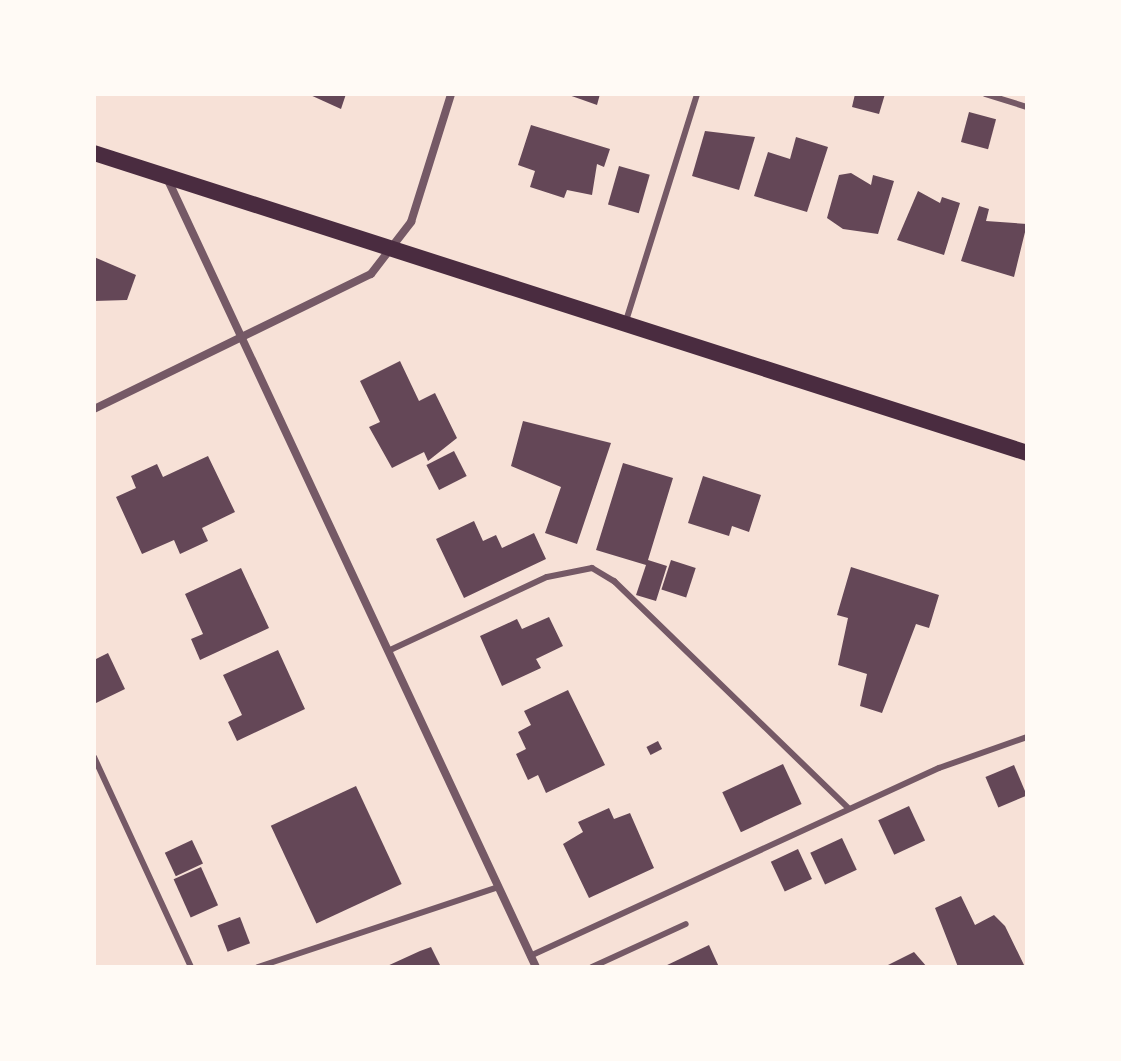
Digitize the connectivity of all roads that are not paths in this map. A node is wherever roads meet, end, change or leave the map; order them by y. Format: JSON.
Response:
{"nodes":[{"id":1,"x":451,"y":94,"type":"edge"},
{"id":2,"x":697,"y":94,"type":"edge"},
{"id":3,"x":985,"y":94,"type":"edge"},
{"id":4,"x":1027,"y":107,"type":"edge"},
{"id":5,"x":94,"y":153,"type":"edge"},
{"id":6,"x":166,"y":176,"type":"junction"},
{"id":7,"x":394,"y":252,"type":"junction"},
{"id":8,"x":625,"y":325,"type":"junction"},
{"id":9,"x":242,"y":340,"type":"junction"},
{"id":10,"x":94,"y":409,"type":"edge"},
{"id":11,"x":1027,"y":453,"type":"edge"},
{"id":12,"x":388,"y":651,"type":"junction"},
{"id":13,"x":1027,"y":737,"type":"edge"},
{"id":14,"x":94,"y":757,"type":"edge"},
{"id":15,"x":848,"y":808,"type":"junction"},
{"id":16,"x":498,"y":887,"type":"junction"},
{"id":17,"x":686,"y":924,"type":"dead end"},
{"id":18,"x":530,"y":956,"type":"junction"},
{"id":19,"x":191,"y":967,"type":"edge"},
{"id":20,"x":258,"y":967,"type":"edge"},
{"id":21,"x":536,"y":967,"type":"edge"},
{"id":22,"x":592,"y":967,"type":"edge"}],
"edges":[{"from":1,"to":7,"type":"street"},
{"from":2,"to":8,"type":"lane"},
{"from":3,"to":4,"type":"lane"},
{"from":5,"to":6,"type":"main road"},
{"from":6,"to":7,"type":"main road"},
{"from":6,"to":9,"type":"street"},
{"from":7,"to":8,"type":"main road"},
{"from":7,"to":9,"type":"street"},
{"from":8,"to":11,"type":"main road"},
{"from":9,"to":10,"type":"street"},
{"from":9,"to":12,"type":"street"},
{"from":12,"to":15,"type":"lane"},
{"from":12,"to":16,"type":"street"},
{"from":13,"to":15,"type":"lane"},
{"from":14,"to":19,"type":"lane"},
{"from":15,"to":18,"type":"lane"},
{"from":16,"to":18,"type":"street"},
{"from":16,"to":20,"type":"lane"},
{"from":17,"to":22,"type":"lane"},
{"from":18,"to":21,"type":"street"}]}
